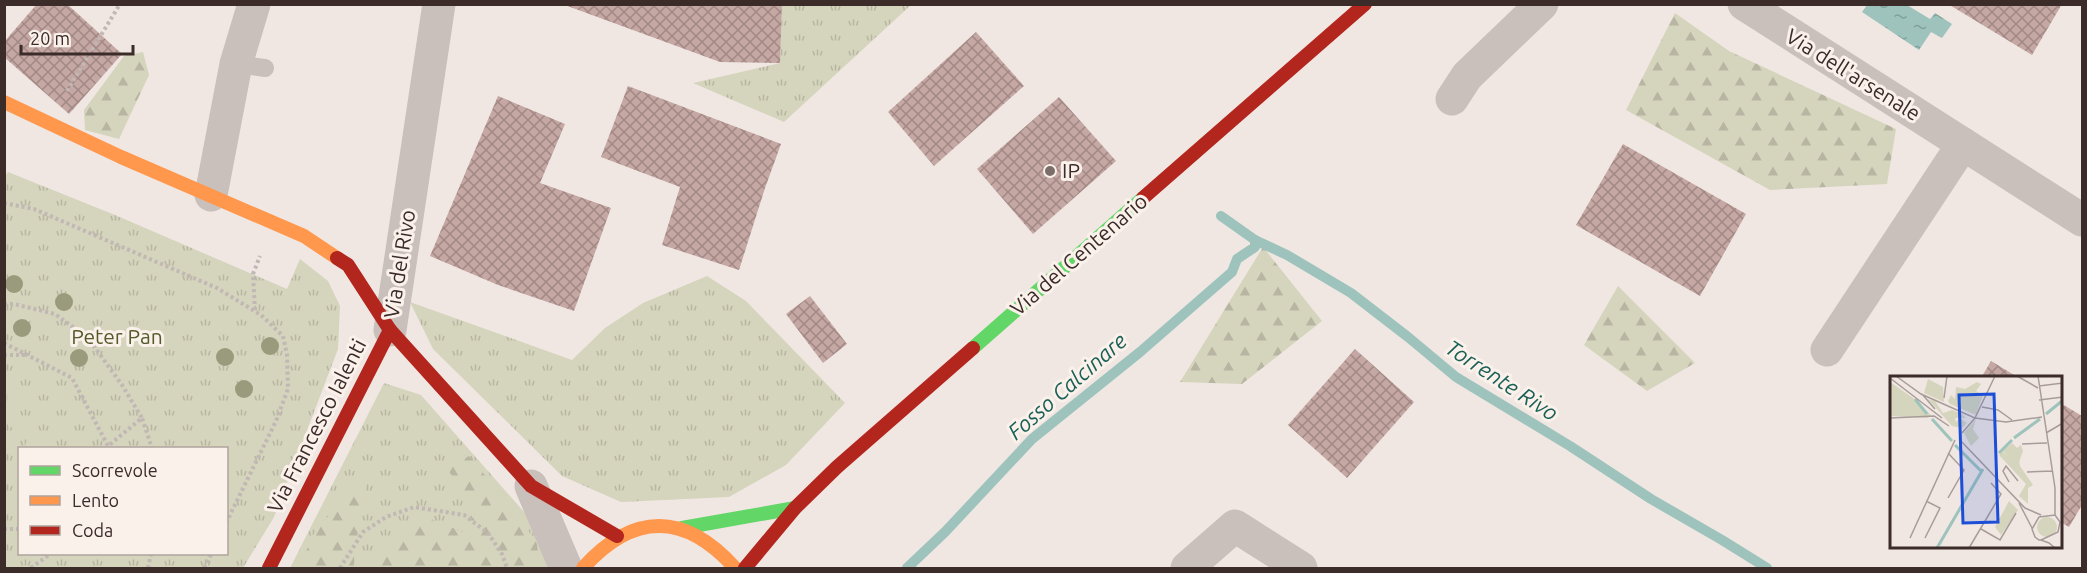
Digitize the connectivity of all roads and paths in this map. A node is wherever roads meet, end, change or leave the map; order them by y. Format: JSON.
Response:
{"nodes":[{"id":1,"x":120,"y":4,"type":"edge"},
{"id":2,"x":254,"y":4,"type":"edge"},
{"id":3,"x":439,"y":4,"type":"edge"},
{"id":4,"x":1365,"y":4,"type":"edge"},
{"id":5,"x":1542,"y":4,"type":"edge"},
{"id":6,"x":1744,"y":4,"type":"edge"},
{"id":7,"x":63,"y":98,"type":"dead end"},
{"id":8,"x":1452,"y":99,"type":"dead end"},
{"id":9,"x":4,"y":102,"type":"edge"},
{"id":10,"x":1963,"y":144,"type":"junction"},
{"id":11,"x":211,"y":195,"type":"junction"},
{"id":12,"x":4,"y":203,"type":"edge"},
{"id":13,"x":2082,"y":220,"type":"edge"},
{"id":14,"x":280,"y":225,"type":"junction"},
{"id":15,"x":4,"y":304,"type":"edge"},
{"id":16,"x":255,"y":311,"type":"junction"},
{"id":17,"x":390,"y":330,"type":"junction"},
{"id":18,"x":4,"y":343,"type":"edge"},
{"id":19,"x":1827,"y":350,"type":"dead end"},
{"id":20,"x":4,"y":355,"type":"edge"},
{"id":21,"x":29,"y":356,"type":"junction"},
{"id":22,"x":142,"y":418,"type":"junction"},
{"id":23,"x":108,"y":447,"type":"edge"},
{"id":24,"x":152,"y":447,"type":"edge"},
{"id":25,"x":531,"y":486,"type":"junction"},
{"id":26,"x":795,"y":508,"type":"junction"},
{"id":27,"x":228,"y":519,"type":"edge"},
{"id":28,"x":682,"y":528,"type":"junction"},
{"id":29,"x":618,"y":536,"type":"junction"},
{"id":30,"x":49,"y":555,"type":"edge"},
{"id":31,"x":31,"y":568,"type":"edge"},
{"id":32,"x":269,"y":568,"type":"edge"},
{"id":33,"x":340,"y":568,"type":"edge"},
{"id":34,"x":507,"y":568,"type":"edge"},
{"id":35,"x":566,"y":568,"type":"edge"},
{"id":36,"x":584,"y":568,"type":"edge"},
{"id":37,"x":735,"y":568,"type":"edge"},
{"id":38,"x":746,"y":568,"type":"edge"},
{"id":39,"x":1187,"y":568,"type":"edge"},
{"id":40,"x":1301,"y":568,"type":"edge"}],
"edges":[{"from":1,"to":7,"type":"path"},
{"from":2,"to":11,"type":"street"},
{"from":3,"to":17,"type":"street","name":"Via del Rivo"},
{"from":4,"to":26,"type":"street","name":"Via del Centenario"},
{"from":5,"to":8,"type":"street"},
{"from":6,"to":10,"type":"street","name":"Via dell'arsenale"},
{"from":9,"to":11,"type":"street","name":"Via del Rivo"},
{"from":10,"to":13,"type":"street","name":"Via dell'arsenale"},
{"from":10,"to":19,"type":"street"},
{"from":11,"to":14,"type":"street","name":"Via del Rivo"},
{"from":12,"to":16,"type":"path"},
{"from":14,"to":16,"type":"path"},
{"from":14,"to":17,"type":"street","name":"Via del Rivo"},
{"from":15,"to":22,"type":"path"},
{"from":16,"to":27,"type":"path"},
{"from":17,"to":25,"type":"street","name":"Via Francesco Ialenti"},
{"from":17,"to":32,"type":"street","name":"Via Francesco Ialenti"},
{"from":18,"to":21,"type":"path"},
{"from":20,"to":21,"type":"path"},
{"from":21,"to":23,"type":"path"},
{"from":22,"to":23,"type":"path"},
{"from":22,"to":24,"type":"path"},
{"from":25,"to":29,"type":"street"},
{"from":25,"to":35,"type":"street"},
{"from":26,"to":28,"type":"street"},
{"from":26,"to":38,"type":"street","name":"Via del Centenario"},
{"from":28,"to":29,"type":"street"},
{"from":28,"to":37,"type":"street"},
{"from":29,"to":36,"type":"street"},
{"from":30,"to":31,"type":"path"},
{"from":33,"to":34,"type":"path"},
{"from":39,"to":40,"type":"street"}]}
